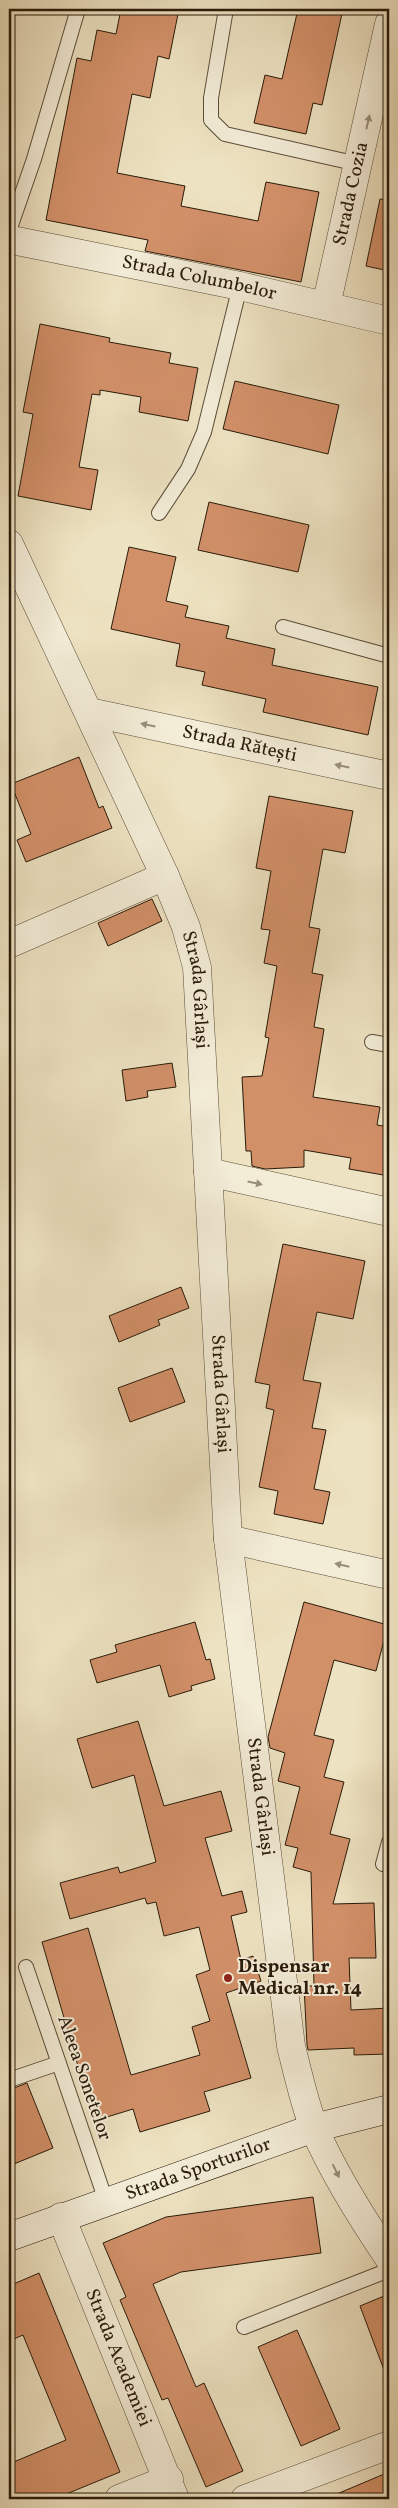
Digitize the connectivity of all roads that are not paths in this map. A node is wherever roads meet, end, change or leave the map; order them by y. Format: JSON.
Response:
{"nodes":[{"id":1,"x":78,"y":9,"type":"edge"},
{"id":2,"x":226,"y":9,"type":"edge"},
{"id":3,"x":389,"y":24,"type":"edge"},
{"id":4,"x":358,"y":164,"type":"junction"},
{"id":5,"x":9,"y":231,"type":"edge"},
{"id":6,"x":9,"y":242,"type":"edge"},
{"id":7,"x":240,"y":286,"type":"junction"},
{"id":8,"x":326,"y":306,"type":"junction"},
{"id":9,"x":389,"y":321,"type":"edge"},
{"id":10,"x":159,"y":513,"type":"dead end"},
{"id":11,"x":9,"y":544,"type":"edge"},
{"id":12,"x":283,"y":627,"type":"dead end"},
{"id":13,"x":389,"y":656,"type":"edge"},
{"id":14,"x":90,"y":712,"type":"junction"},
{"id":15,"x":389,"y":776,"type":"edge"},
{"id":16,"x":165,"y":876,"type":"junction"},
{"id":17,"x":9,"y":944,"type":"edge"},
{"id":18,"x":372,"y":1042,"type":"dead end"},
{"id":19,"x":389,"y":1045,"type":"edge"},
{"id":20,"x":208,"y":1172,"type":"junction"},
{"id":21,"x":389,"y":1212,"type":"edge"},
{"id":22,"x":228,"y":1539,"type":"junction"},
{"id":23,"x":389,"y":1575,"type":"edge"},
{"id":24,"x":389,"y":1842,"type":"edge"},
{"id":25,"x":383,"y":1864,"type":"dead end"},
{"id":26,"x":26,"y":1967,"type":"dead end"},
{"id":27,"x":59,"y":2063,"type":"junction"},
{"id":28,"x":9,"y":2080,"type":"edge"},
{"id":29,"x":389,"y":2108,"type":"edge"},
{"id":30,"x":314,"y":2128,"type":"junction"},
{"id":31,"x":106,"y":2201,"type":"junction"},
{"id":32,"x":61,"y":2217,"type":"junction"},
{"id":33,"x":9,"y":2237,"type":"edge"},
{"id":34,"x":389,"y":2258,"type":"edge"},
{"id":35,"x":389,"y":2270,"type":"edge"},
{"id":36,"x":244,"y":2327,"type":"dead end"},
{"id":37,"x":389,"y":2445,"type":"edge"},
{"id":38,"x":172,"y":2489,"type":"edge"},
{"id":39,"x":119,"y":2499,"type":"edge"},
{"id":40,"x":245,"y":2499,"type":"edge"}],
"edges":[{"from":1,"to":5,"type":"lane"},
{"from":2,"to":4,"type":"lane"},
{"from":4,"to":3,"type":"street","name":"Strada Cozia","one_way":true},
{"from":4,"to":8,"type":"street","name":"Strada Cozia"},
{"from":6,"to":7,"type":"street","name":"Strada Columbelor"},
{"from":7,"to":8,"type":"street","name":"Strada Columbelor"},
{"from":7,"to":10,"type":"lane"},
{"from":8,"to":9,"type":"street","name":"Strada Columbelor"},
{"from":11,"to":14,"type":"street","name":"Strada Gârlași"},
{"from":12,"to":13,"type":"lane"},
{"from":15,"to":14,"type":"street","name":"Strada Rătești","one_way":true},
{"from":14,"to":16,"type":"street","name":"Strada Gârlași"},
{"from":16,"to":17,"type":"street"},
{"from":16,"to":20,"type":"street","name":"Strada Gârlași"},
{"from":18,"to":19,"type":"lane"},
{"from":20,"to":21,"type":"street","one_way":true},
{"from":20,"to":22,"type":"street","name":"Strada Gârlași"},
{"from":23,"to":22,"type":"street","one_way":true},
{"from":22,"to":30,"type":"street","name":"Strada Gârlași"},
{"from":24,"to":25,"type":"lane"},
{"from":26,"to":27,"type":"lane","name":"Aleea Sonetelor"},
{"from":27,"to":28,"type":"lane"},
{"from":27,"to":31,"type":"lane","name":"Aleea Sonetelor"},
{"from":29,"to":30,"type":"street","name":"Strada Sporturilor"},
{"from":30,"to":31,"type":"street","name":"Strada Sporturilor"},
{"from":30,"to":34,"type":"street","name":"Strada Gârlași","one_way":true},
{"from":31,"to":32,"type":"street","name":"Strada Sporturilor"},
{"from":32,"to":33,"type":"street","name":"Strada Sporturilor"},
{"from":32,"to":38,"type":"street","name":"Strada Academiei"},
{"from":35,"to":36,"type":"lane"},
{"from":37,"to":40,"type":"street"},
{"from":38,"to":39,"type":"street"}]}
